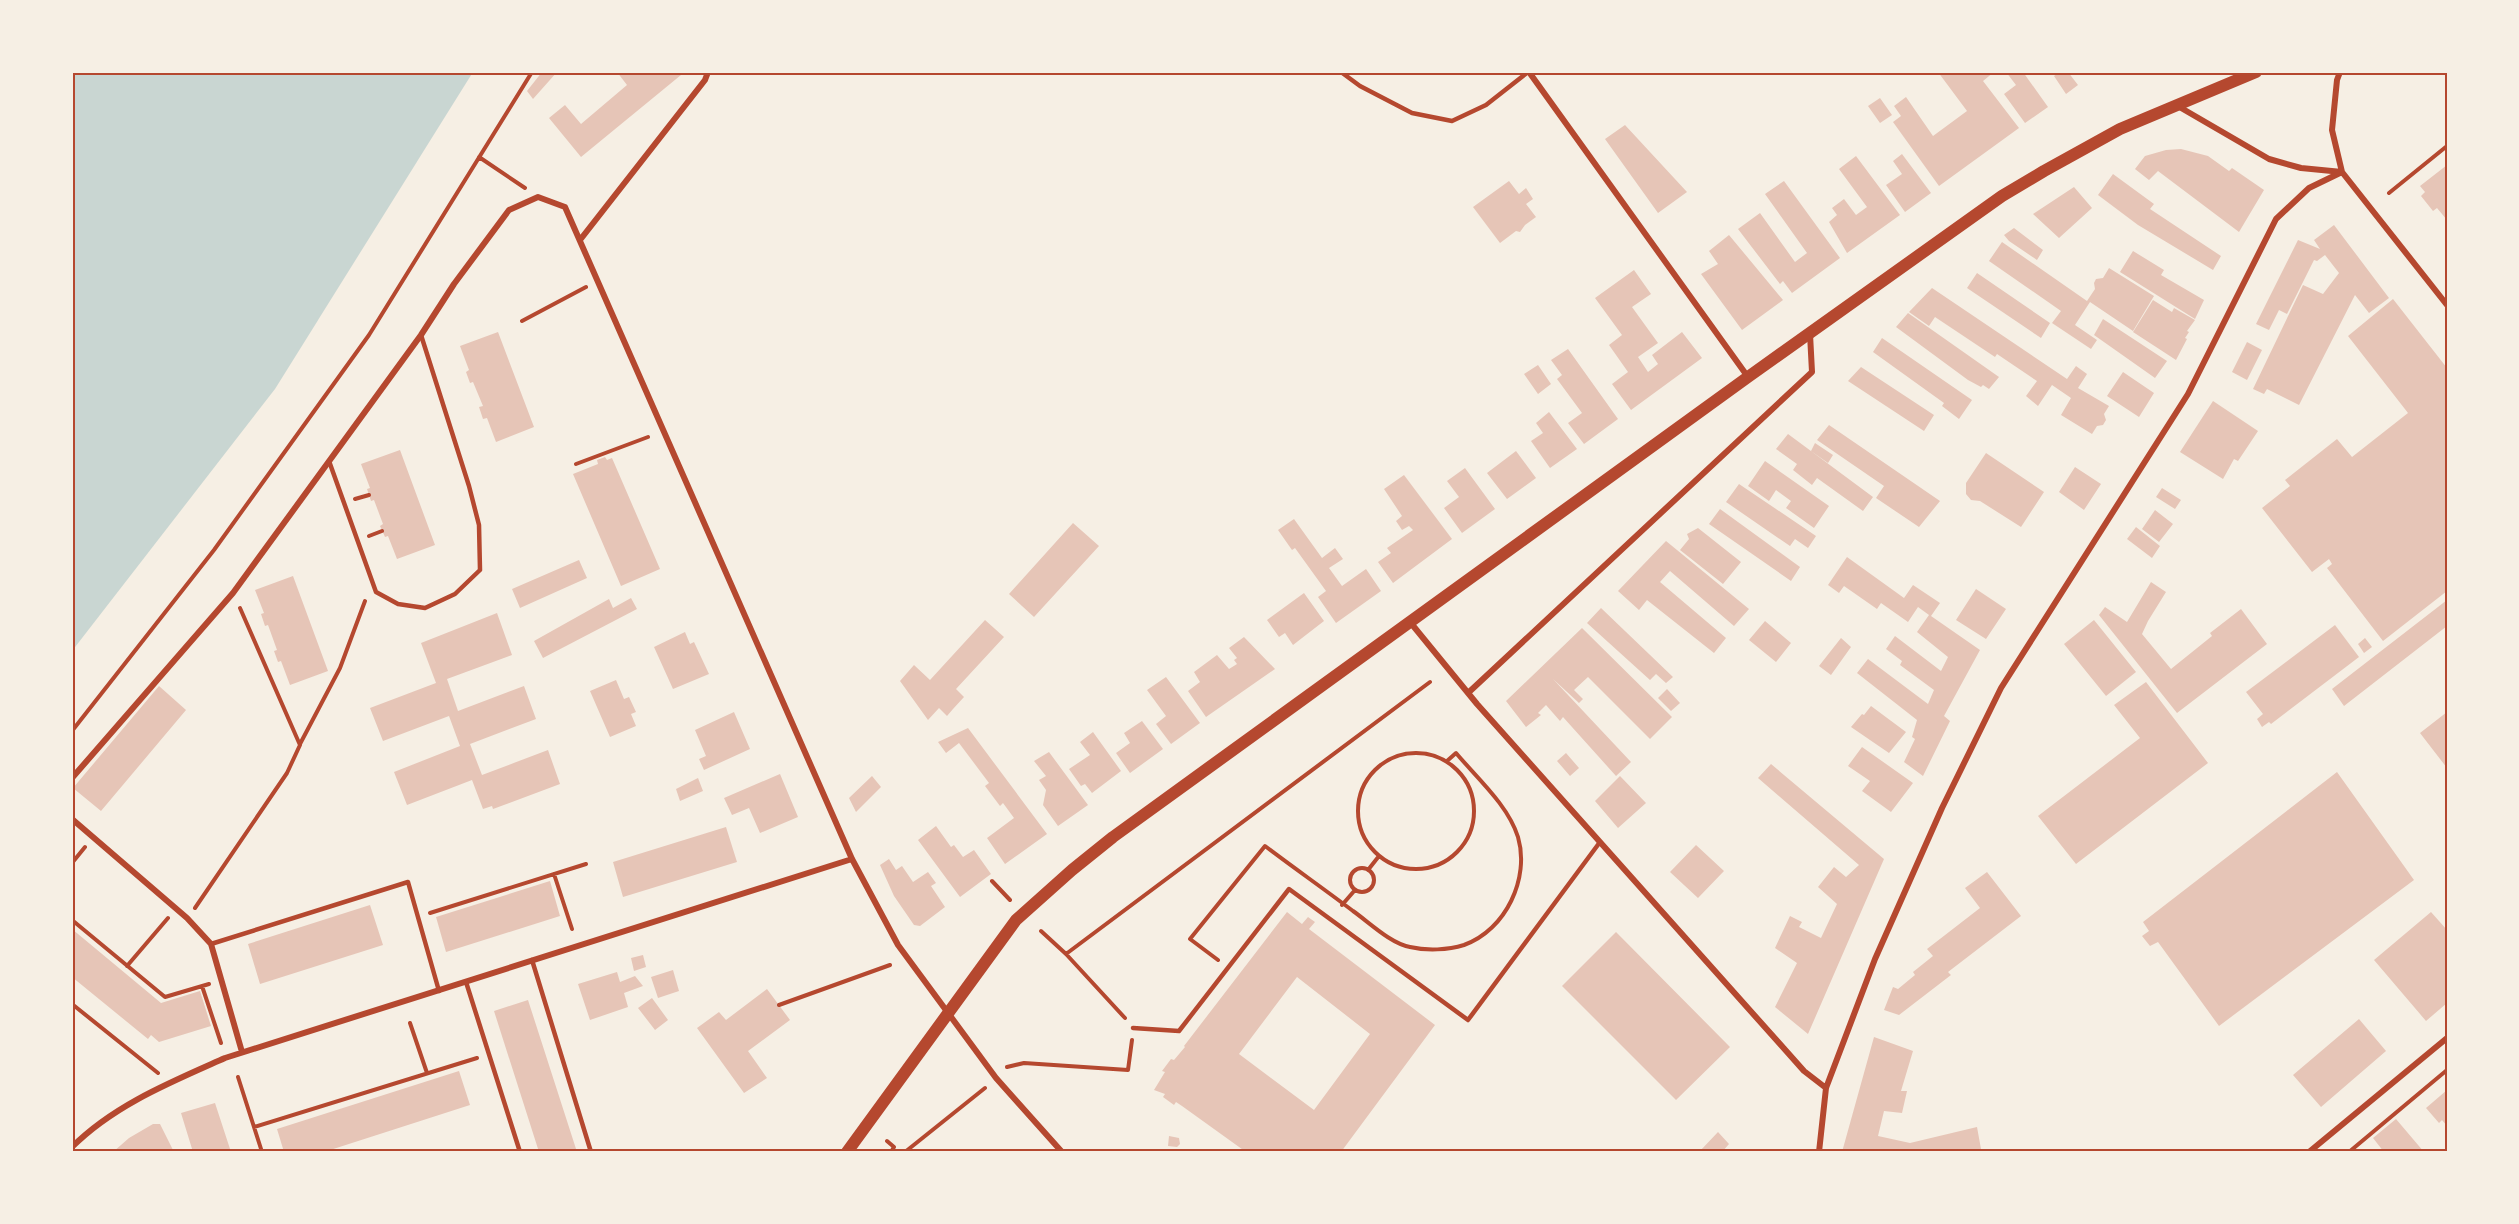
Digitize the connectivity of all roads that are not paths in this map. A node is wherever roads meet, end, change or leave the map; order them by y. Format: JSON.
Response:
{"nodes":[{"id":1,"x":708,"y":72,"type":"edge"},
{"id":2,"x":1341,"y":72,"type":"edge"},
{"id":3,"x":1528,"y":72,"type":"edge"},
{"id":4,"x":2256,"y":72,"type":"edge"},
{"id":5,"x":2340,"y":72,"type":"edge"},
{"id":6,"x":2175,"y":105,"type":"junction"},
{"id":7,"x":2342,"y":172,"type":"junction"},
{"id":8,"x":580,"y":240,"type":"junction"},
{"id":9,"x":2447,"y":305,"type":"edge"},
{"id":10,"x":1810,"y":333,"type":"junction"},
{"id":11,"x":421,"y":335,"type":"junction"},
{"id":12,"x":1748,"y":377,"type":"junction"},
{"id":13,"x":329,"y":461,"type":"junction"},
{"id":14,"x":1410,"y":622,"type":"junction"},
{"id":15,"x":1468,"y":693,"type":"junction"},
{"id":16,"x":72,"y":778,"type":"edge"},
{"id":17,"x":72,"y":819,"type":"edge"},
{"id":18,"x":1600,"y":842,"type":"junction"},
{"id":19,"x":852,"y":859,"type":"junction"},
{"id":20,"x":211,"y":944,"type":"junction"},
{"id":21,"x":532,"y":960,"type":"junction"},
{"id":22,"x":465,"y":982,"type":"junction"},
{"id":23,"x":439,"y":992,"type":"junction"},
{"id":24,"x":948,"y":1014,"type":"junction"},
{"id":25,"x":1133,"y":1028,"type":"road end"},
{"id":26,"x":2447,"y":1038,"type":"edge"},
{"id":27,"x":242,"y":1052,"type":"junction"},
{"id":28,"x":1826,"y":1088,"type":"junction"},
{"id":29,"x":72,"y":1147,"type":"edge"},
{"id":30,"x":520,"y":1152,"type":"edge"},
{"id":31,"x":591,"y":1152,"type":"edge"},
{"id":32,"x":847,"y":1152,"type":"edge"},
{"id":33,"x":1062,"y":1152,"type":"edge"},
{"id":34,"x":1819,"y":1152,"type":"edge"},
{"id":35,"x":2309,"y":1152,"type":"edge"}],
"edges":[{"from":1,"to":8,"type":"street"},
{"from":2,"to":3,"type":"lane"},
{"from":3,"to":12,"type":"street"},
{"from":4,"to":6,"type":"main road"},
{"from":5,"to":7,"type":"street"},
{"from":6,"to":7,"type":"street"},
{"from":6,"to":10,"type":"main road"},
{"from":7,"to":9,"type":"street"},
{"from":7,"to":28,"type":"street"},
{"from":8,"to":11,"type":"street"},
{"from":8,"to":19,"type":"street"},
{"from":10,"to":12,"type":"main road"},
{"from":10,"to":15,"type":"street"},
{"from":11,"to":13,"type":"street"},
{"from":11,"to":13,"type":"lane"},
{"from":12,"to":14,"type":"main road"},
{"from":13,"to":16,"type":"street"},
{"from":14,"to":15,"type":"street"},
{"from":14,"to":24,"type":"main road"},
{"from":15,"to":18,"type":"street"},
{"from":17,"to":20,"type":"street"},
{"from":18,"to":25,"type":"lane"},
{"from":18,"to":28,"type":"street"},
{"from":19,"to":21,"type":"street"},
{"from":19,"to":24,"type":"street"},
{"from":20,"to":23,"type":"lane"},
{"from":20,"to":27,"type":"street"},
{"from":21,"to":22,"type":"street"},
{"from":21,"to":31,"type":"lane"},
{"from":22,"to":23,"type":"street"},
{"from":22,"to":30,"type":"lane"},
{"from":23,"to":27,"type":"street"},
{"from":24,"to":32,"type":"main road"},
{"from":24,"to":33,"type":"street"},
{"from":26,"to":35,"type":"street"},
{"from":27,"to":29,"type":"street"},
{"from":28,"to":34,"type":"street"}]}
